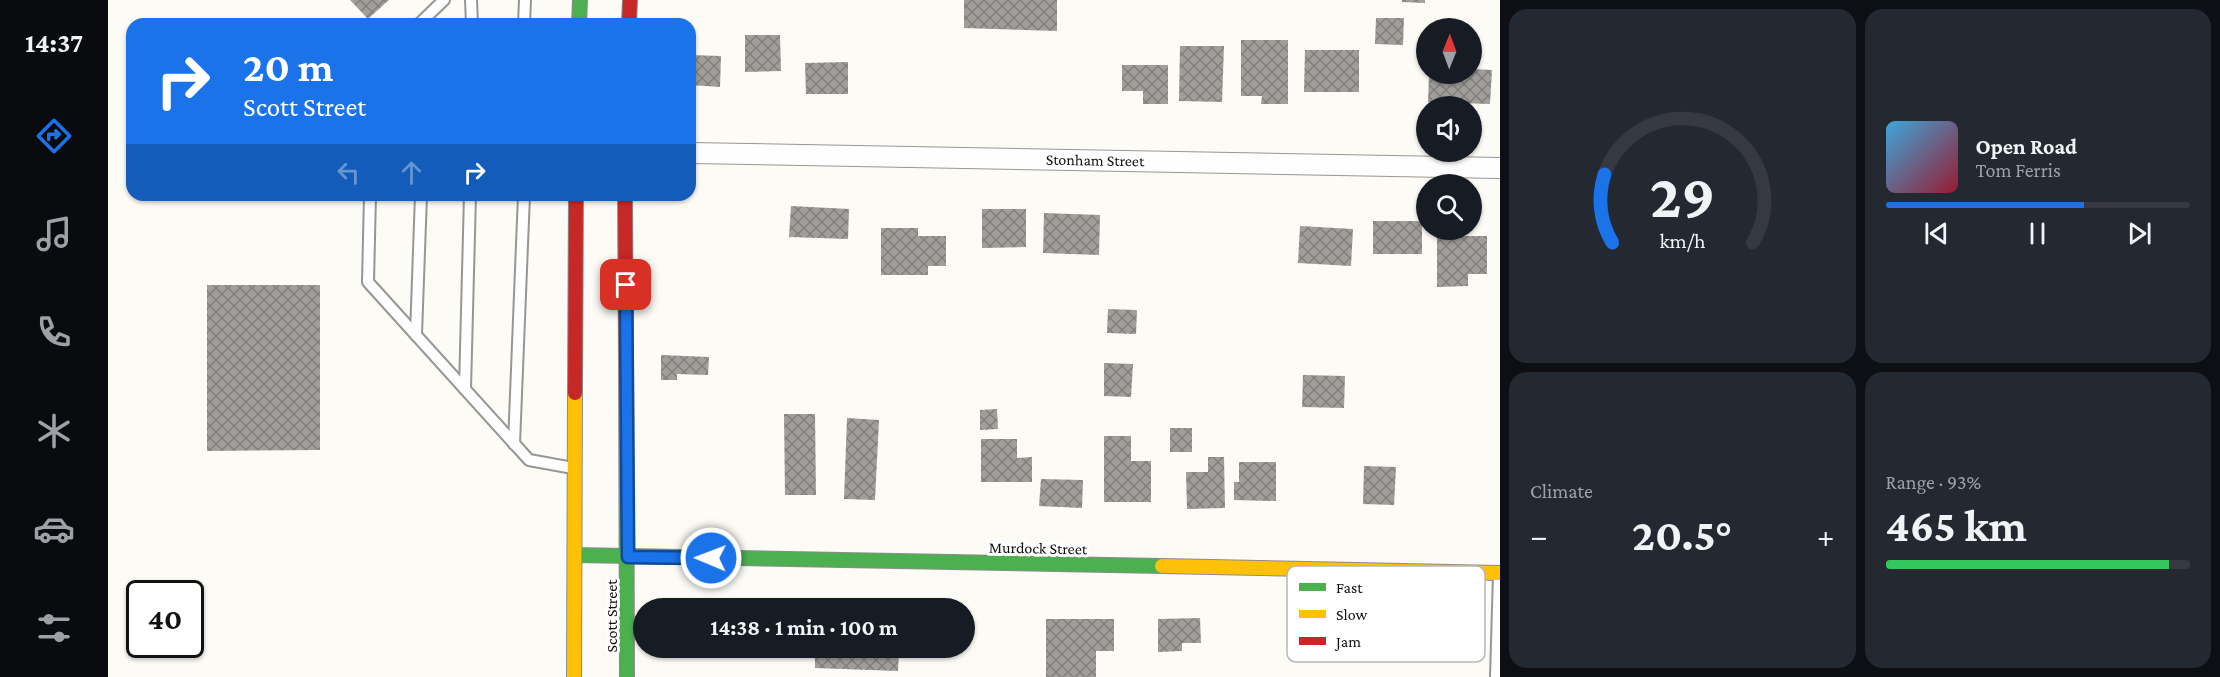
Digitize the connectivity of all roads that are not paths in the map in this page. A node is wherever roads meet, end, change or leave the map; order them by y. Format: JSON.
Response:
{"nodes":[{"id":1,"x":444,"y":0,"type":"edge"},
{"id":2,"x":471,"y":0,"type":"edge"},
{"id":3,"x":525,"y":0,"type":"edge"},
{"id":4,"x":580,"y":0,"type":"edge"},
{"id":5,"x":630,"y":0,"type":"edge"},
{"id":6,"x":427,"y":18,"type":"edge"},
{"id":7,"x":472,"y":18,"type":"edge"},
{"id":8,"x":525,"y":18,"type":"edge"},
{"id":9,"x":579,"y":18,"type":"edge"},
{"id":10,"x":629,"y":18,"type":"edge"},
{"id":11,"x":696,"y":153,"type":"edge"},
{"id":12,"x":1500,"y":168,"type":"edge"},
{"id":13,"x":370,"y":201,"type":"edge"},
{"id":14,"x":421,"y":201,"type":"edge"},
{"id":15,"x":470,"y":201,"type":"edge"},
{"id":16,"x":524,"y":201,"type":"edge"},
{"id":17,"x":576,"y":201,"type":"edge"},
{"id":18,"x":625,"y":201,"type":"edge"},
{"id":19,"x":416,"y":335,"type":"junction"},
{"id":20,"x":465,"y":389,"type":"junction"},
{"id":21,"x":514,"y":444,"type":"junction"},
{"id":22,"x":575,"y":469,"type":"junction"},
{"id":23,"x":575,"y":555,"type":"junction"},
{"id":24,"x":628,"y":557,"type":"junction"},
{"id":25,"x":1287,"y":569,"type":"edge"},
{"id":26,"x":1485,"y":573,"type":"edge"},
{"id":27,"x":1500,"y":573,"type":"edge"},
{"id":28,"x":574,"y":677,"type":"edge"},
{"id":29,"x":627,"y":677,"type":"edge"},
{"id":30,"x":1496,"y":677,"type":"edge"}],
"edges":[{"from":1,"to":6,"type":"lane"},
{"from":2,"to":7,"type":"lane"},
{"from":3,"to":8,"type":"lane"},
{"from":4,"to":9,"type":"main road"},
{"from":5,"to":10,"type":"main road"},
{"from":11,"to":12,"type":"street","name":"Stonham Street"},
{"from":13,"to":19,"type":"lane"},
{"from":14,"to":19,"type":"lane"},
{"from":15,"to":20,"type":"lane"},
{"from":16,"to":21,"type":"lane"},
{"from":17,"to":22,"type":"main road"},
{"from":18,"to":24,"type":"main road","name":"Scott Street"},
{"from":19,"to":20,"type":"lane"},
{"from":20,"to":21,"type":"lane"},
{"from":21,"to":22,"type":"lane"},
{"from":22,"to":23,"type":"main road"},
{"from":23,"to":24,"type":"main road","name":"Murdock Street"},
{"from":23,"to":28,"type":"main road"},
{"from":24,"to":25,"type":"main road","name":"Murdock Street"},
{"from":24,"to":29,"type":"main road","name":"Scott Street"},
{"from":26,"to":27,"type":"main road","name":"Murdock Street"},
{"from":27,"to":30,"type":"lane"}]}
